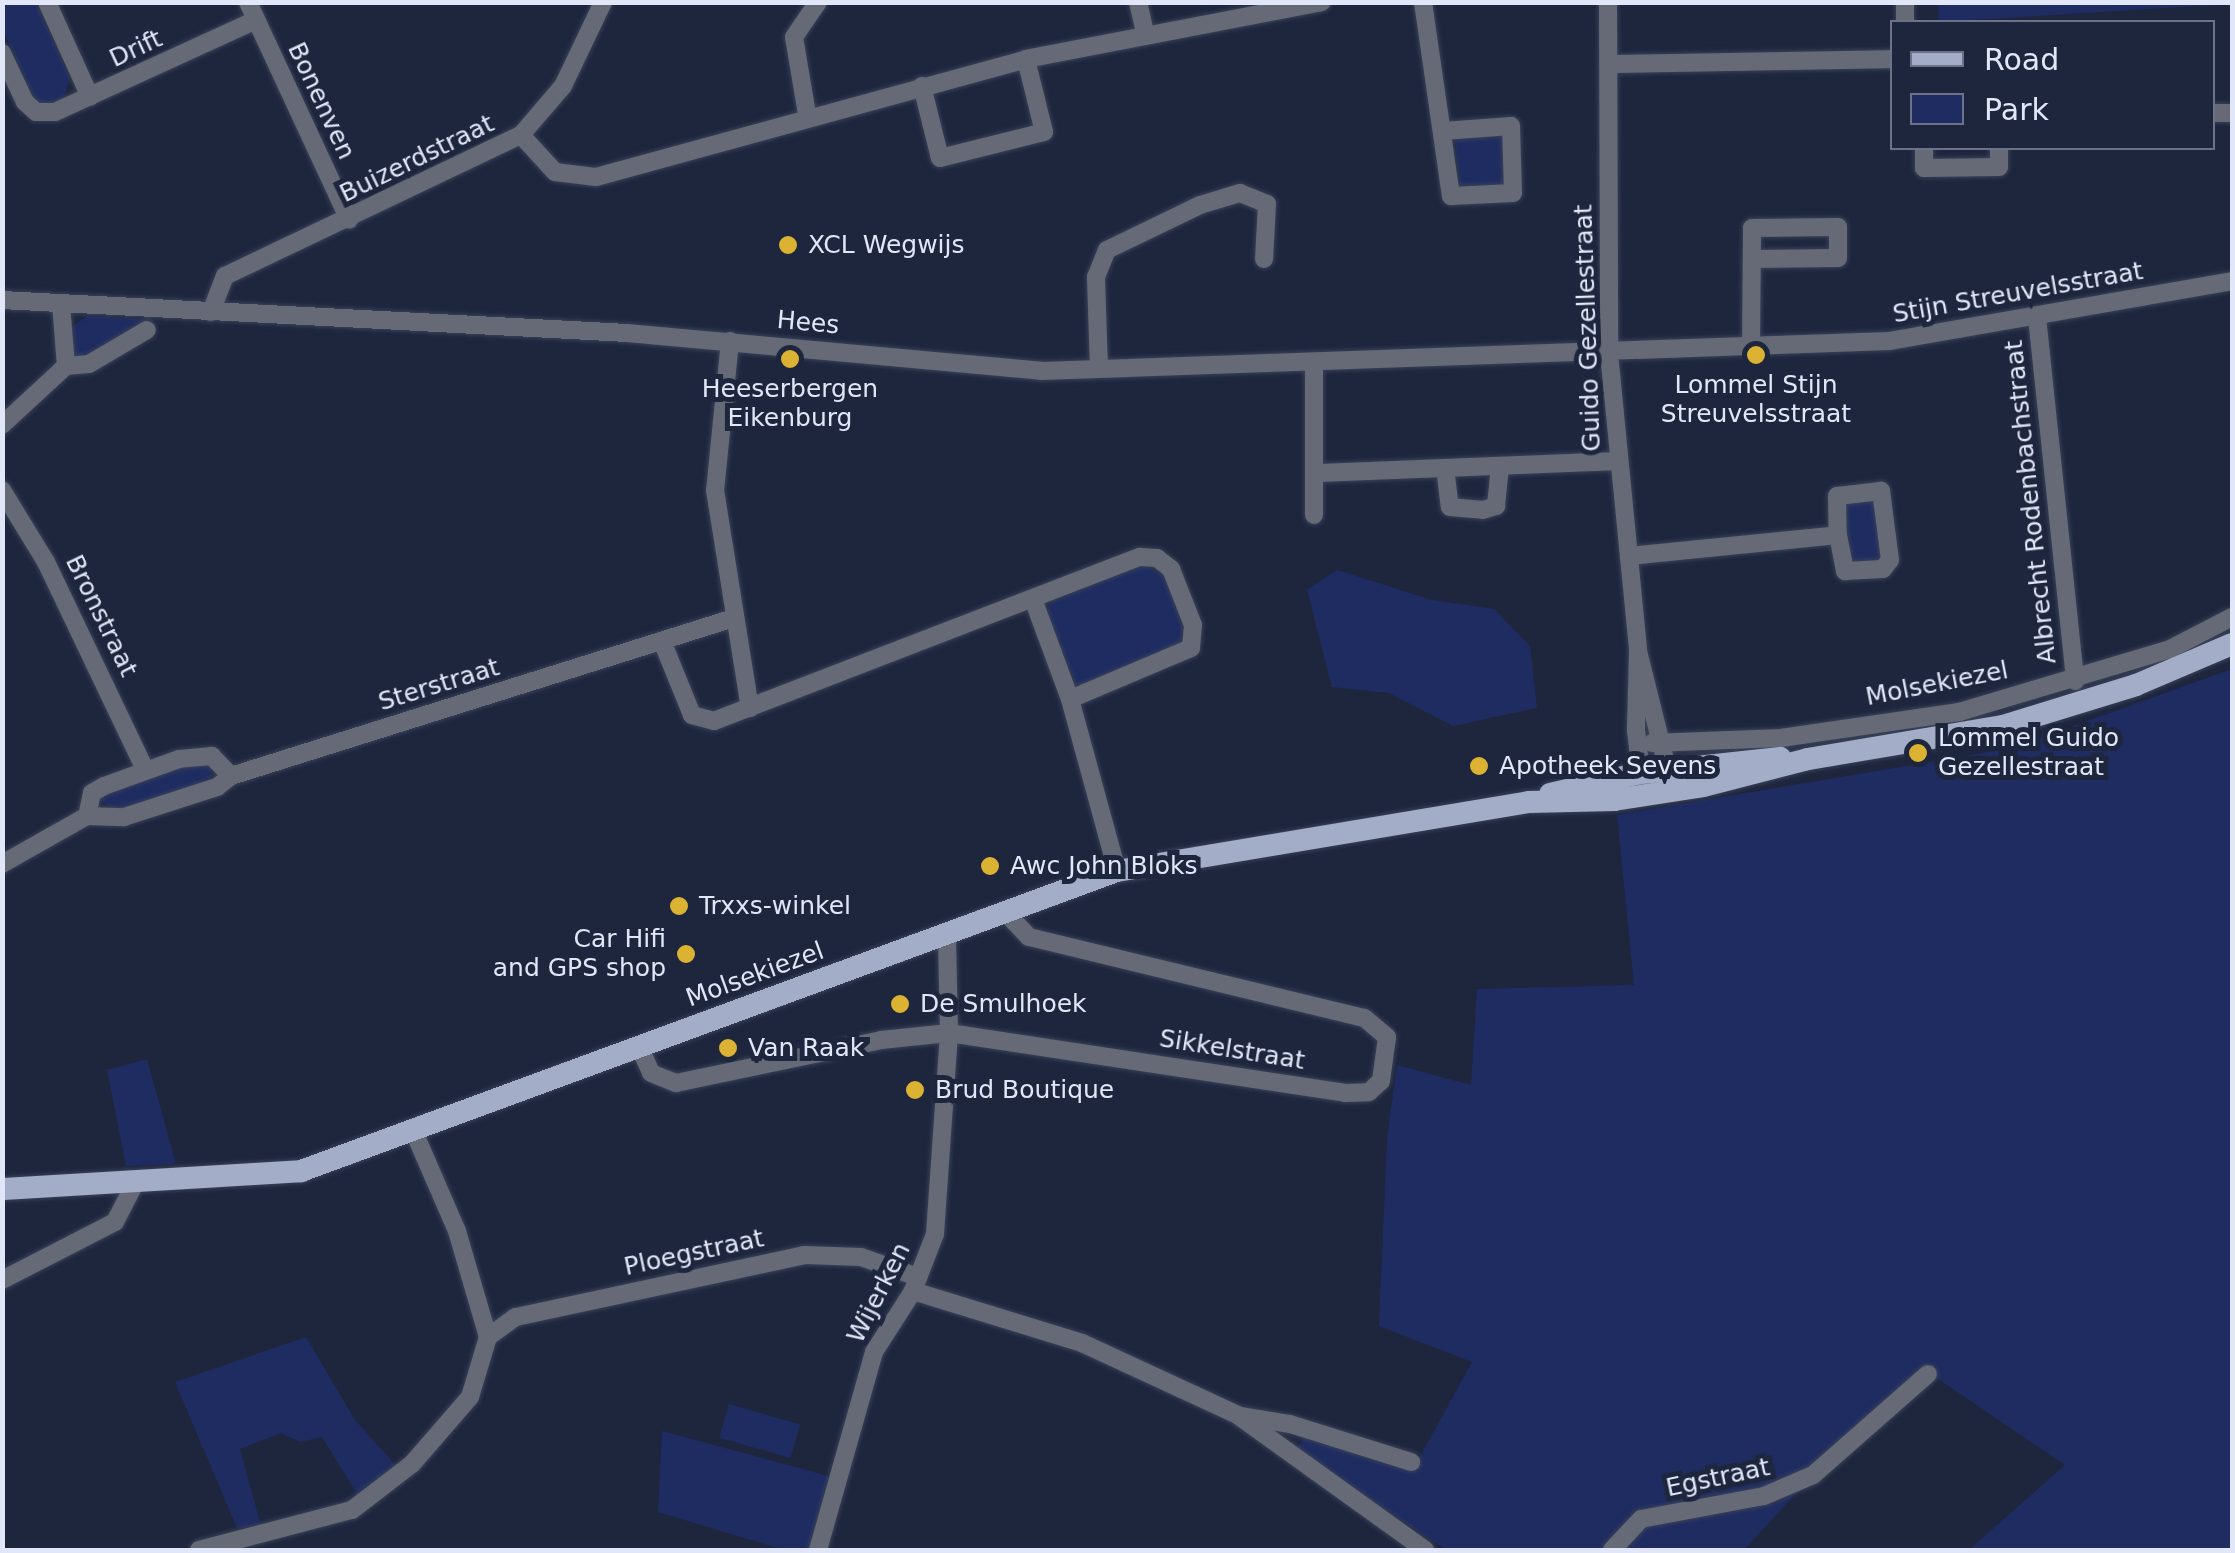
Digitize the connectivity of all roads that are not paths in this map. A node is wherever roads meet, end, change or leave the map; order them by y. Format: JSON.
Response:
{"nodes":[{"id":1,"x":47,"y":2,"type":"edge"},
{"id":2,"x":603,"y":2,"type":"edge"},
{"id":3,"x":818,"y":2,"type":"edge"},
{"id":4,"x":1138,"y":2,"type":"edge"},
{"id":5,"x":1322,"y":2,"type":"edge"},
{"id":6,"x":1423,"y":2,"type":"edge"},
{"id":7,"x":1608,"y":2,"type":"edge"},
{"id":8,"x":252,"y":11,"type":"edge"},
{"id":9,"x":1145,"y":32,"type":"junction"},
{"id":10,"x":2,"y":53,"type":"edge"},
{"id":11,"x":1026,"y":59,"type":"junction"},
{"id":12,"x":1890,"y":60,"type":"edge"},
{"id":13,"x":1609,"y":64,"type":"junction"},
{"id":14,"x":922,"y":86,"type":"junction"},
{"id":15,"x":90,"y":97,"type":"junction"},
{"id":16,"x":807,"y":114,"type":"junction"},
{"id":17,"x":1442,"y":131,"type":"junction"},
{"id":18,"x":521,"y":135,"type":"junction"},
{"id":19,"x":1924,"y":150,"type":"edge"},
{"id":20,"x":1999,"y":150,"type":"edge"},
{"id":21,"x":349,"y":220,"type":"junction"},
{"id":22,"x":1264,"y":259,"type":"dead end"},
{"id":23,"x":1752,"y":259,"type":"junction"},
{"id":24,"x":2232,"y":281,"type":"edge"},
{"id":25,"x":2,"y":300,"type":"edge"},
{"id":26,"x":61,"y":304,"type":"junction"},
{"id":27,"x":211,"y":312,"type":"junction"},
{"id":28,"x":2037,"y":317,"type":"junction"},
{"id":29,"x":147,"y":330,"type":"dead end"},
{"id":30,"x":730,"y":341,"type":"junction"},
{"id":31,"x":1751,"y":348,"type":"junction"},
{"id":32,"x":1609,"y":352,"type":"junction"},
{"id":33,"x":1314,"y":363,"type":"junction"},
{"id":34,"x":66,"y":366,"type":"junction"},
{"id":35,"x":1098,"y":369,"type":"junction"},
{"id":36,"x":2,"y":424,"type":"edge"},
{"id":37,"x":1619,"y":461,"type":"junction"},
{"id":38,"x":1500,"y":466,"type":"junction"},
{"id":39,"x":1445,"y":468,"type":"junction"},
{"id":40,"x":1319,"y":473,"type":"junction"},
{"id":41,"x":2,"y":490,"type":"edge"},
{"id":42,"x":1314,"y":514,"type":"dead end"},
{"id":43,"x":1838,"y":535,"type":"junction"},
{"id":44,"x":1628,"y":556,"type":"junction"},
{"id":45,"x":1032,"y":599,"type":"junction"},
{"id":46,"x":2232,"y":617,"type":"edge"},
{"id":47,"x":734,"y":618,"type":"junction"},
{"id":48,"x":662,"y":641,"type":"junction"},
{"id":49,"x":2232,"y":644,"type":"edge"},
{"id":50,"x":1638,"y":651,"type":"junction"},
{"id":51,"x":2076,"y":681,"type":"junction"},
{"id":52,"x":1070,"y":699,"type":"junction"},
{"id":53,"x":750,"y":708,"type":"junction"},
{"id":54,"x":1662,"y":742,"type":"junction"},
{"id":55,"x":1638,"y":744,"type":"junction"},
{"id":56,"x":1808,"y":759,"type":"junction"},
{"id":57,"x":1667,"y":769,"type":"junction"},
{"id":58,"x":145,"y":770,"type":"junction"},
{"id":59,"x":1642,"y":773,"type":"junction"},
{"id":60,"x":231,"y":776,"type":"junction"},
{"id":61,"x":1658,"y":792,"type":"junction"},
{"id":62,"x":1529,"y":802,"type":"junction"},
{"id":63,"x":87,"y":816,"type":"junction"},
{"id":64,"x":2,"y":864,"type":"edge"},
{"id":65,"x":1118,"y":871,"type":"junction"},
{"id":66,"x":1005,"y":912,"type":"junction"},
{"id":67,"x":946,"y":934,"type":"junction"},
{"id":68,"x":950,"y":1033,"type":"junction"},
{"id":69,"x":640,"y":1048,"type":"junction"},
{"id":70,"x":414,"y":1132,"type":"junction"},
{"id":71,"x":136,"y":1181,"type":"junction"},
{"id":72,"x":2,"y":1188,"type":"edge"},
{"id":73,"x":2,"y":1280,"type":"edge"},
{"id":74,"x":914,"y":1284,"type":"junction"},
{"id":75,"x":488,"y":1337,"type":"junction"},
{"id":76,"x":1928,"y":1374,"type":"dead end"},
{"id":77,"x":1240,"y":1416,"type":"junction"},
{"id":78,"x":1412,"y":1462,"type":"dead end"},
{"id":79,"x":226,"y":1547,"type":"edge"},
{"id":80,"x":200,"y":1550,"type":"edge"},
{"id":81,"x":818,"y":1550,"type":"edge"},
{"id":82,"x":1425,"y":1550,"type":"edge"},
{"id":83,"x":1612,"y":1550,"type":"edge"}],
"edges":[{"from":1,"to":15,"type":"street","name":"Drift"},
{"from":2,"to":18,"type":"street","name":"Buizerdstraat"},
{"from":3,"to":16,"type":"street"},
{"from":4,"to":9,"type":"street"},
{"from":5,"to":9,"type":"street"},
{"from":6,"to":17,"type":"street"},
{"from":7,"to":13,"type":"street","name":"Guido Gezellestraat"},
{"from":8,"to":15,"type":"street","name":"Drift"},
{"from":8,"to":21,"type":"street","name":"Bonenven"},
{"from":9,"to":11,"type":"street"},
{"from":10,"to":15,"type":"street","name":"Drift"},
{"from":11,"to":14,"type":"street"},
{"from":11,"to":14,"type":"street"},
{"from":12,"to":13,"type":"street"},
{"from":13,"to":32,"type":"street","name":"Guido Gezellestraat"},
{"from":14,"to":16,"type":"street"},
{"from":16,"to":18,"type":"street"},
{"from":17,"to":17,"type":"street"},
{"from":18,"to":21,"type":"street","name":"Buizerdstraat"},
{"from":19,"to":20,"type":"street"},
{"from":21,"to":27,"type":"street","name":"Buizerdstraat"},
{"from":22,"to":35,"type":"street"},
{"from":23,"to":23,"type":"street"},
{"from":23,"to":31,"type":"street"},
{"from":24,"to":28,"type":"street","name":"Stijn Streuvelsstraat"},
{"from":25,"to":26,"type":"street","name":"Hees"},
{"from":26,"to":27,"type":"street","name":"Hees"},
{"from":26,"to":34,"type":"street"},
{"from":27,"to":30,"type":"street","name":"Hees"},
{"from":28,"to":31,"type":"street","name":"Stijn Streuvelsstraat"},
{"from":28,"to":51,"type":"street","name":"Albrecht Rodenbachstraat"},
{"from":29,"to":34,"type":"street"},
{"from":30,"to":35,"type":"street","name":"Hees"},
{"from":30,"to":47,"type":"street"},
{"from":31,"to":32,"type":"street","name":"Stijn Streuvelsstraat"},
{"from":32,"to":33,"type":"street","name":"Hees"},
{"from":32,"to":37,"type":"street","name":"Guido Gezellestraat"},
{"from":33,"to":35,"type":"street","name":"Hees"},
{"from":33,"to":40,"type":"street"},
{"from":34,"to":36,"type":"street"},
{"from":37,"to":38,"type":"street"},
{"from":37,"to":44,"type":"street","name":"Guido Gezellestraat"},
{"from":38,"to":39,"type":"street"},
{"from":38,"to":39,"type":"street"},
{"from":39,"to":40,"type":"street"},
{"from":40,"to":42,"type":"street"},
{"from":41,"to":58,"type":"street","name":"Bronstraat"},
{"from":43,"to":43,"type":"street"},
{"from":43,"to":44,"type":"street"},
{"from":44,"to":50,"type":"street","name":"Guido Gezellestraat"},
{"from":45,"to":52,"type":"street"},
{"from":45,"to":52,"type":"street"},
{"from":45,"to":53,"type":"street"},
{"from":46,"to":51,"type":"street","name":"Molsekiezel"},
{"from":47,"to":48,"type":"street","name":"Sterstraat"},
{"from":47,"to":53,"type":"street"},
{"from":48,"to":53,"type":"street"},
{"from":48,"to":60,"type":"street","name":"Sterstraat"},
{"from":49,"to":56,"type":"main road","name":"Molsekiezel"},
{"from":50,"to":54,"type":"street","name":"Guido Gezellestraat"},
{"from":50,"to":55,"type":"street","name":"Guido Gezellestraat"},
{"from":51,"to":54,"type":"street","name":"Molsekiezel"},
{"from":52,"to":65,"type":"street"},
{"from":54,"to":55,"type":"street","name":"Molsekiezel"},
{"from":54,"to":57,"type":"street","name":"Guido Gezellestraat"},
{"from":55,"to":59,"type":"street","name":"Guido Gezellestraat"},
{"from":56,"to":57,"type":"main road","name":"Molsekiezel"},
{"from":56,"to":61,"type":"main road","name":"Molsekiezel"},
{"from":57,"to":59,"type":"main road","name":"Molsekiezel"},
{"from":57,"to":61,"type":"street"},
{"from":58,"to":60,"type":"street","name":"Sterstraat"},
{"from":58,"to":63,"type":"street","name":"Sterstraat"},
{"from":59,"to":61,"type":"street"},
{"from":59,"to":62,"type":"main road","name":"Molsekiezel"},
{"from":60,"to":63,"type":"street","name":"Sterstraat"},
{"from":61,"to":62,"type":"main road","name":"Molsekiezel"},
{"from":62,"to":65,"type":"main road","name":"Molsekiezel"},
{"from":63,"to":64,"type":"street","name":"Sterstraat"},
{"from":65,"to":66,"type":"main road","name":"Molsekiezel"},
{"from":66,"to":67,"type":"main road","name":"Molsekiezel"},
{"from":66,"to":68,"type":"street","name":"Sikkelstraat"},
{"from":67,"to":68,"type":"street","name":"Wijerken"},
{"from":67,"to":69,"type":"main road","name":"Molsekiezel"},
{"from":68,"to":69,"type":"street","name":"Sikkelstraat"},
{"from":68,"to":74,"type":"street","name":"Wijerken"},
{"from":69,"to":70,"type":"main road","name":"Molsekiezel"},
{"from":70,"to":71,"type":"main road","name":"Molsekiezel"},
{"from":70,"to":75,"type":"street"},
{"from":71,"to":72,"type":"main road","name":"Molsekiezel"},
{"from":71,"to":73,"type":"street"},
{"from":74,"to":75,"type":"street","name":"Ploegstraat"},
{"from":74,"to":77,"type":"street"},
{"from":74,"to":81,"type":"street","name":"Wijerken"},
{"from":75,"to":79,"type":"street"},
{"from":76,"to":83,"type":"street","name":"Egstraat"},
{"from":77,"to":78,"type":"street"},
{"from":77,"to":82,"type":"street"},
{"from":79,"to":80,"type":"street"}]}
